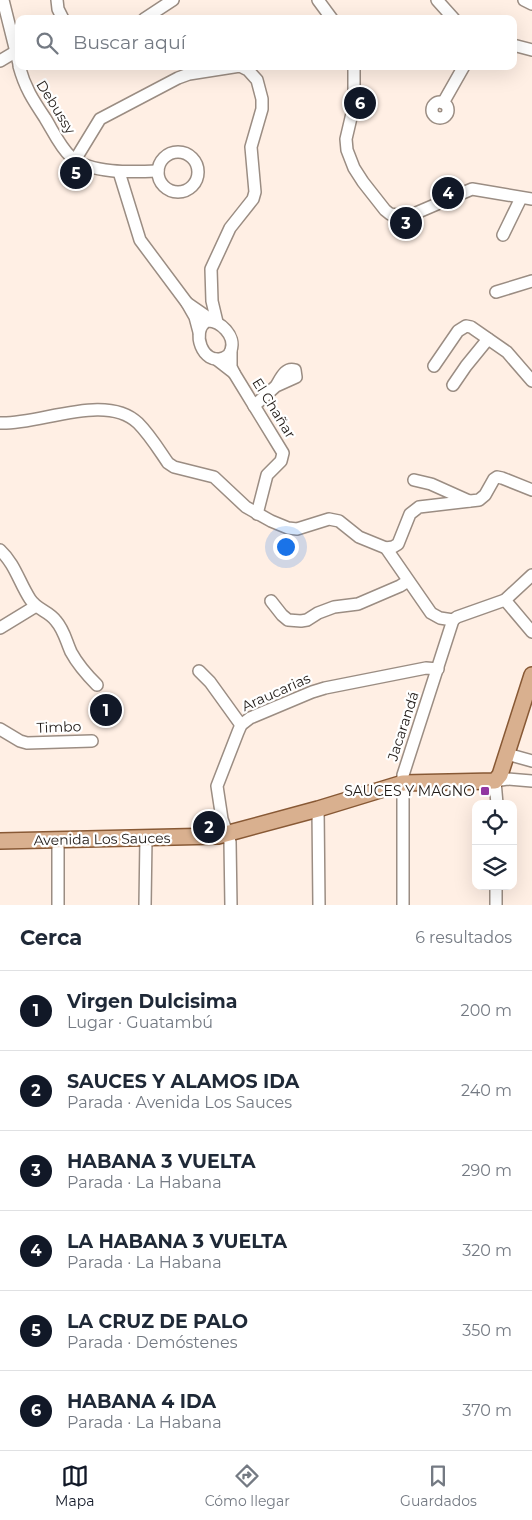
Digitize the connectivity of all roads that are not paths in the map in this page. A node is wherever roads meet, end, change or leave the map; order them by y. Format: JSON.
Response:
{"nodes":[{"id":1,"x":3,"y":0,"type":"edge"},
{"id":2,"x":57,"y":0,"type":"edge"},
{"id":3,"x":173,"y":0,"type":"edge"},
{"id":4,"x":318,"y":0,"type":"edge"},
{"id":5,"x":437,"y":0,"type":"edge"},
{"id":6,"x":524,"y":0,"type":"edge"},
{"id":7,"x":532,"y":4,"type":"edge"},
{"id":8,"x":61,"y":15,"type":"edge"},
{"id":9,"x":150,"y":15,"type":"edge"},
{"id":10,"x":329,"y":15,"type":"edge"},
{"id":11,"x":450,"y":15,"type":"edge"},
{"id":12,"x":4,"y":21,"type":"edge"},
{"id":13,"x":517,"y":46,"type":"edge"},
{"id":14,"x":532,"y":50,"type":"edge"},
{"id":15,"x":15,"y":52,"type":"joint"},
{"id":16,"x":0,"y":62,"type":"edge"},
{"id":17,"x":21,"y":70,"type":"edge"},
{"id":18,"x":212,"y":70,"type":"edge"},
{"id":19,"x":248,"y":70,"type":"edge"},
{"id":20,"x":354,"y":70,"type":"edge"},
{"id":21,"x":462,"y":70,"type":"edge"},
{"id":22,"x":442,"y":103,"type":"dead end"},
{"id":23,"x":75,"y":160,"type":"junction"},
{"id":24,"x":158,"y":171,"type":"dead end"},
{"id":25,"x":119,"y":172,"type":"junction"},
{"id":26,"x":527,"y":199,"type":"edge"},
{"id":27,"x":503,"y":234,"type":"dead end"},
{"id":28,"x":532,"y":281,"type":"edge"},
{"id":29,"x":496,"y":292,"type":"dead end"},
{"id":30,"x":212,"y":302,"type":"junction"},
{"id":31,"x":187,"y":303,"type":"junction"},
{"id":32,"x":200,"y":313,"type":"junction"},
{"id":33,"x":215,"y":322,"type":"junction"},
{"id":34,"x":199,"y":332,"type":"junction"},
{"id":35,"x":488,"y":339,"type":"junction"},
{"id":36,"x":231,"y":351,"type":"junction"},
{"id":37,"x":216,"y":359,"type":"junction"},
{"id":38,"x":434,"y":366,"type":"dead end"},
{"id":39,"x":234,"y":373,"type":"junction"},
{"id":40,"x":532,"y":381,"type":"edge"},
{"id":41,"x":453,"y":385,"type":"dead end"},
{"id":42,"x":276,"y":386,"type":"dead end"},
{"id":43,"x":254,"y":406,"type":"junction"},
{"id":44,"x":0,"y":423,"type":"edge"},
{"id":45,"x":414,"y":480,"type":"dead end"},
{"id":46,"x":532,"y":490,"type":"edge"},
{"id":47,"x":470,"y":502,"type":"junction"},
{"id":48,"x":257,"y":514,"type":"junction"},
{"id":49,"x":386,"y":548,"type":"junction"},
{"id":50,"x":0,"y":550,"type":"edge"},
{"id":51,"x":532,"y":575,"type":"edge"},
{"id":52,"x":408,"y":581,"type":"junction"},
{"id":53,"x":505,"y":600,"type":"junction"},
{"id":54,"x":272,"y":601,"type":"dead end"},
{"id":55,"x":36,"y":606,"type":"junction"},
{"id":56,"x":453,"y":620,"type":"junction"},
{"id":57,"x":0,"y":628,"type":"edge"},
{"id":58,"x":532,"y":632,"type":"edge"},
{"id":59,"x":438,"y":669,"type":"junction"},
{"id":60,"x":199,"y":671,"type":"dead end"},
{"id":61,"x":532,"y":675,"type":"edge"},
{"id":62,"x":97,"y":685,"type":"dead end"},
{"id":63,"x":241,"y":725,"type":"junction"},
{"id":64,"x":0,"y":729,"type":"edge"},
{"id":65,"x":92,"y":741,"type":"dead end"},
{"id":66,"x":507,"y":754,"type":"junction"},
{"id":67,"x":532,"y":761,"type":"edge"},
{"id":68,"x":495,"y":782,"type":"junction"},
{"id":69,"x":532,"y":782,"type":"edge"},
{"id":70,"x":403,"y":783,"type":"junction"},
{"id":71,"x":496,"y":800,"type":"edge"},
{"id":72,"x":318,"y":809,"type":"junction"},
{"id":73,"x":229,"y":834,"type":"junction"},
{"id":74,"x":146,"y":838,"type":"junction"},
{"id":75,"x":0,"y":841,"type":"edge"},
{"id":76,"x":58,"y":841,"type":"junction"},
{"id":77,"x":496,"y":890,"type":"edge"},
{"id":78,"x":58,"y":905,"type":"edge"},
{"id":79,"x":145,"y":905,"type":"edge"},
{"id":80,"x":231,"y":905,"type":"edge"},
{"id":81,"x":319,"y":905,"type":"edge"},
{"id":82,"x":403,"y":905,"type":"edge"},
{"id":83,"x":496,"y":905,"type":"edge"}],
"edges":[{"from":1,"to":12,"type":"street","name":"Debussy"},
{"from":2,"to":8,"type":"street"},
{"from":3,"to":9,"type":"street"},
{"from":4,"to":10,"type":"street"},
{"from":5,"to":11,"type":"street"},
{"from":6,"to":7,"type":"street"},
{"from":12,"to":15,"type":"street","name":"Debussy"},
{"from":13,"to":14,"type":"street"},
{"from":15,"to":16,"type":"street"},
{"from":17,"to":23,"type":"street","name":"Debussy"},
{"from":18,"to":23,"type":"street"},
{"from":19,"to":30,"type":"street"},
{"from":20,"to":26,"type":"street"},
{"from":21,"to":22,"type":"street"},
{"from":23,"to":25,"type":"street"},
{"from":24,"to":25,"type":"street"},
{"from":25,"to":31,"type":"street"},
{"from":26,"to":27,"type":"street"},
{"from":28,"to":29,"type":"street"},
{"from":30,"to":32,"type":"street"},
{"from":30,"to":33,"type":"street"},
{"from":31,"to":32,"type":"street"},
{"from":31,"to":34,"type":"street"},
{"from":32,"to":33,"type":"street"},
{"from":33,"to":34,"type":"street"},
{"from":33,"to":36,"type":"street"},
{"from":34,"to":37,"type":"street"},
{"from":35,"to":38,"type":"street"},
{"from":35,"to":40,"type":"street"},
{"from":35,"to":41,"type":"street"},
{"from":36,"to":37,"type":"street"},
{"from":36,"to":39,"type":"street","name":"El Chañar"},
{"from":37,"to":39,"type":"street","name":"El Chañar"},
{"from":39,"to":43,"type":"street","name":"El Chañar"},
{"from":42,"to":43,"type":"street"},
{"from":43,"to":48,"type":"street","name":"El Chañar"},
{"from":44,"to":48,"type":"street"},
{"from":45,"to":47,"type":"street"},
{"from":46,"to":47,"type":"street"},
{"from":47,"to":49,"type":"street"},
{"from":48,"to":49,"type":"street"},
{"from":49,"to":52,"type":"street"},
{"from":50,"to":55,"type":"street"},
{"from":51,"to":53,"type":"street"},
{"from":52,"to":54,"type":"street"},
{"from":52,"to":56,"type":"street"},
{"from":53,"to":56,"type":"street"},
{"from":53,"to":58,"type":"street"},
{"from":55,"to":57,"type":"street"},
{"from":55,"to":62,"type":"street"},
{"from":56,"to":59,"type":"street","name":"Jacarandá"},
{"from":59,"to":63,"type":"street","name":"Araucarias"},
{"from":59,"to":70,"type":"street","name":"Jacarandá"},
{"from":60,"to":63,"type":"street"},
{"from":61,"to":66,"type":"main road"},
{"from":63,"to":73,"type":"street","name":"Araucarias"},
{"from":64,"to":65,"type":"street","name":"Timbo"},
{"from":66,"to":67,"type":"street"},
{"from":66,"to":68,"type":"main road"},
{"from":68,"to":69,"type":"street"},
{"from":68,"to":70,"type":"main road","name":"Avenida Los Sauces"},
{"from":68,"to":71,"type":"street"},
{"from":70,"to":72,"type":"main road","name":"Avenida Los Sauces"},
{"from":70,"to":82,"type":"street","name":"Jacarandá"},
{"from":72,"to":73,"type":"main road","name":"Avenida Los Sauces"},
{"from":72,"to":81,"type":"street"},
{"from":73,"to":74,"type":"main road","name":"Avenida Los Sauces"},
{"from":73,"to":80,"type":"street","name":"Araucarias"},
{"from":74,"to":76,"type":"main road","name":"Avenida Los Sauces"},
{"from":74,"to":79,"type":"street"},
{"from":75,"to":76,"type":"main road","name":"Avenida Los Sauces"},
{"from":76,"to":78,"type":"street"},
{"from":77,"to":83,"type":"street"}]}
